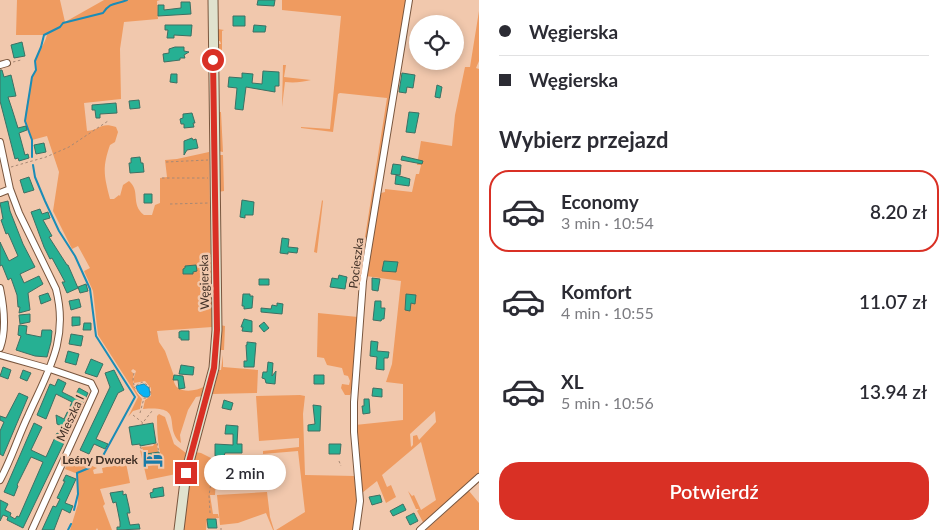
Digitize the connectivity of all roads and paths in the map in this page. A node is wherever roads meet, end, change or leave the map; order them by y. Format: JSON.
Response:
{"nodes":[{"id":1,"x":213,"y":0,"type":"edge"},
{"id":2,"x":408,"y":0,"type":"edge"},
{"id":3,"x":21,"y":60,"type":"dead end"},
{"id":4,"x":7,"y":63,"type":"joint"},
{"id":5,"x":0,"y":65,"type":"edge"},
{"id":6,"x":108,"y":121,"type":"dead end"},
{"id":7,"x":0,"y":142,"type":"edge"},
{"id":8,"x":210,"y":156,"type":"dead end"},
{"id":9,"x":166,"y":162,"type":"dead end"},
{"id":10,"x":6,"y":169,"type":"junction"},
{"id":11,"x":162,"y":178,"type":"dead end"},
{"id":12,"x":210,"y":178,"type":"dead end"},
{"id":13,"x":10,"y":189,"type":"junction"},
{"id":14,"x":0,"y":193,"type":"edge"},
{"id":15,"x":210,"y":203,"type":"dead end"},
{"id":16,"x":170,"y":204,"type":"dead end"},
{"id":17,"x":0,"y":288,"type":"edge"},
{"id":18,"x":0,"y":348,"type":"edge"},
{"id":19,"x":0,"y":355,"type":"edge"},
{"id":20,"x":50,"y":369,"type":"junction"},
{"id":21,"x":134,"y":373,"type":"dead end"},
{"id":22,"x":135,"y":386,"type":"junction"},
{"id":23,"x":144,"y":398,"type":"junction"},
{"id":24,"x":152,"y":411,"type":"dead end"},
{"id":25,"x":140,"y":413,"type":"dead end"},
{"id":26,"x":133,"y":416,"type":"dead end"},
{"id":27,"x":143,"y":423,"type":"junction"},
{"id":28,"x":141,"y":425,"type":"dead end"},
{"id":29,"x":157,"y":443,"type":"dead end"},
{"id":30,"x":140,"y":447,"type":"dead end"},
{"id":31,"x":159,"y":453,"type":"dead end"},
{"id":32,"x":146,"y":455,"type":"dead end"},
{"id":33,"x":215,"y":459,"type":"dead end"},
{"id":34,"x":339,"y":461,"type":"dead end"},
{"id":35,"x":341,"y":466,"type":"dead end"},
{"id":36,"x":479,"y":477,"type":"edge"},
{"id":37,"x":0,"y":480,"type":"edge"},
{"id":38,"x":210,"y":513,"type":"dead end"},
{"id":39,"x":32,"y":530,"type":"edge"},
{"id":40,"x":179,"y":530,"type":"edge"},
{"id":41,"x":356,"y":530,"type":"edge"},
{"id":42,"x":420,"y":530,"type":"edge"}],
"edges":[{"from":1,"to":40,"type":"main road","name":"Węgierska"},
{"from":2,"to":41,"type":"street","name":"Pocieszka"},
{"from":3,"to":4,"type":"path"},
{"from":4,"to":5,"type":"street"},
{"from":6,"to":10,"type":"path"},
{"from":7,"to":10,"type":"street"},
{"from":8,"to":9,"type":"path"},
{"from":10,"to":13,"type":"street"},
{"from":11,"to":12,"type":"path"},
{"from":13,"to":14,"type":"street"},
{"from":13,"to":20,"type":"street"},
{"from":15,"to":16,"type":"path"},
{"from":17,"to":18,"type":"street"},
{"from":19,"to":20,"type":"street"},
{"from":20,"to":37,"type":"street"},
{"from":20,"to":39,"type":"street","name":"Mieszka I"},
{"from":21,"to":22,"type":"path"},
{"from":22,"to":23,"type":"path"},
{"from":22,"to":23,"type":"path"},
{"from":23,"to":25,"type":"path"},
{"from":24,"to":27,"type":"path"},
{"from":26,"to":27,"type":"path"},
{"from":27,"to":28,"type":"path"},
{"from":29,"to":31,"type":"path"},
{"from":30,"to":32,"type":"path"},
{"from":33,"to":38,"type":"path"},
{"from":34,"to":35,"type":"path"},
{"from":36,"to":42,"type":"street"}]}
